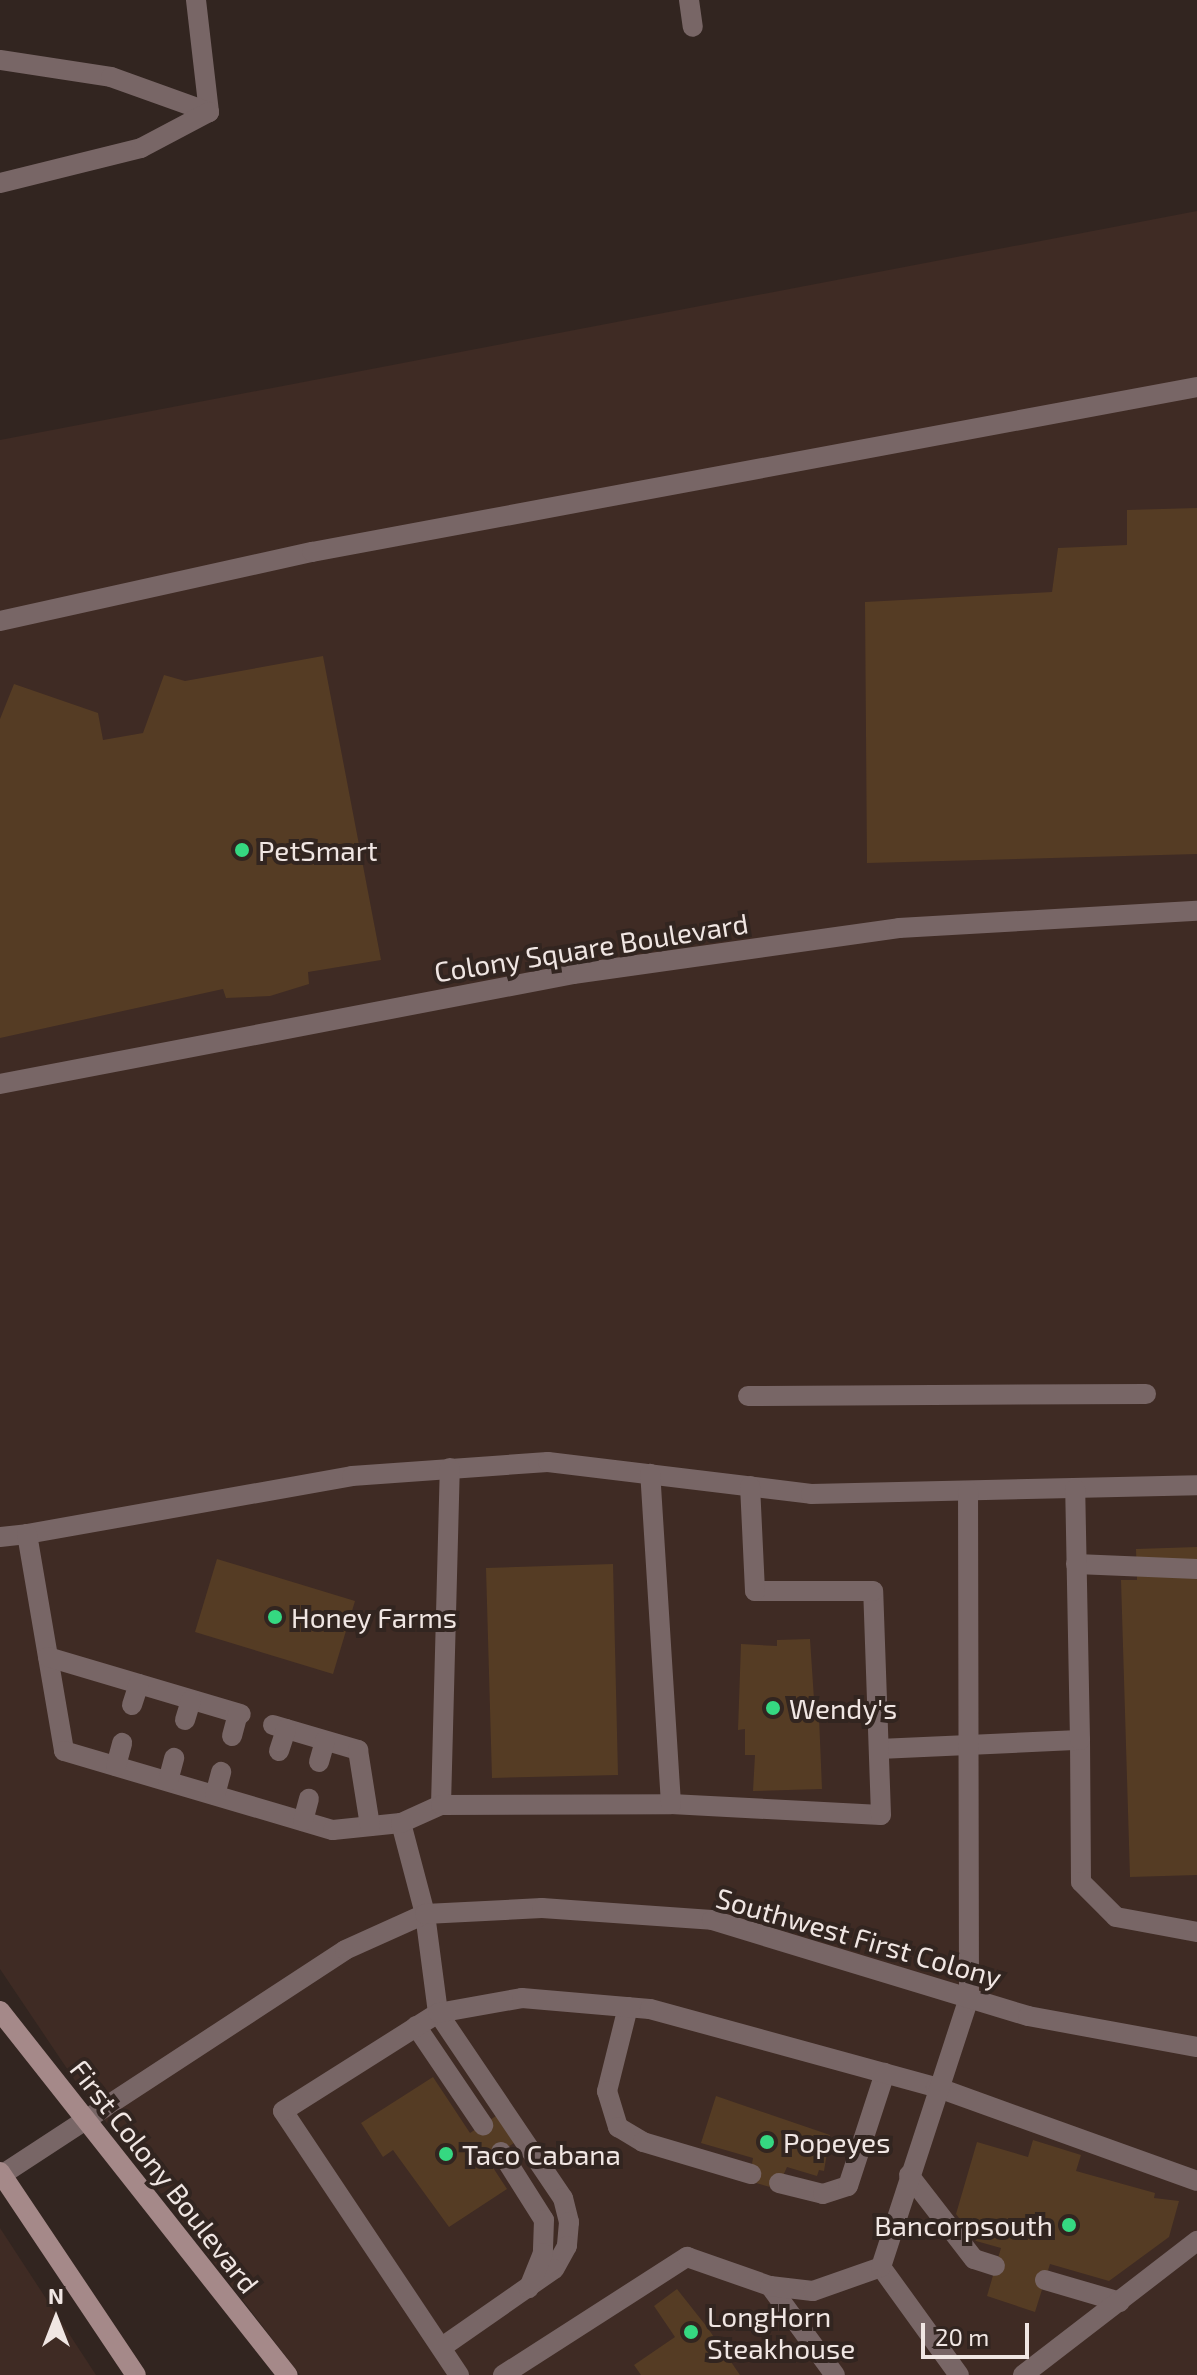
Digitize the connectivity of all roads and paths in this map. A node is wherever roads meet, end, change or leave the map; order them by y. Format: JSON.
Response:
{"nodes":[{"id":1,"x":196,"y":0,"type":"edge"},
{"id":2,"x":689,"y":0,"type":"edge"},
{"id":3,"x":693,"y":27,"type":"dead end"},
{"id":4,"x":0,"y":60,"type":"edge"},
{"id":5,"x":209,"y":112,"type":"junction"},
{"id":6,"x":0,"y":183,"type":"edge"},
{"id":7,"x":1197,"y":387,"type":"edge"},
{"id":8,"x":0,"y":621,"type":"edge"},
{"id":9,"x":1197,"y":911,"type":"edge"},
{"id":10,"x":0,"y":1084,"type":"edge"},
{"id":11,"x":1146,"y":1394,"type":"dead end"},
{"id":12,"x":748,"y":1396,"type":"dead end"},
{"id":13,"x":450,"y":1468,"type":"junction"},
{"id":14,"x":650,"y":1474,"type":"junction"},
{"id":15,"x":1197,"y":1485,"type":"edge"},
{"id":16,"x":750,"y":1486,"type":"junction"},
{"id":17,"x":1075,"y":1489,"type":"junction"},
{"id":18,"x":968,"y":1491,"type":"junction"},
{"id":19,"x":27,"y":1534,"type":"junction"},
{"id":20,"x":0,"y":1537,"type":"edge"},
{"id":21,"x":1076,"y":1564,"type":"junction"},
{"id":22,"x":1197,"y":1569,"type":"edge"},
{"id":23,"x":48,"y":1657,"type":"junction"},
{"id":24,"x":139,"y":1684,"type":"junction"},
{"id":25,"x":191,"y":1700,"type":"junction"},
{"id":26,"x":132,"y":1705,"type":"dead end"},
{"id":27,"x":185,"y":1720,"type":"dead end"},
{"id":28,"x":232,"y":1736,"type":"dead end"},
{"id":29,"x":1080,"y":1740,"type":"junction"},
{"id":30,"x":325,"y":1741,"type":"junction"},
{"id":31,"x":122,"y":1743,"type":"dead end"},
{"id":32,"x":970,"y":1743,"type":"junction"},
{"id":33,"x":879,"y":1749,"type":"junction"},
{"id":34,"x":279,"y":1751,"type":"dead end"},
{"id":35,"x":174,"y":1758,"type":"dead end"},
{"id":36,"x":319,"y":1762,"type":"dead end"},
{"id":37,"x":116,"y":1766,"type":"junction"},
{"id":38,"x":221,"y":1772,"type":"dead end"},
{"id":39,"x":168,"y":1781,"type":"junction"},
{"id":40,"x":267,"y":1788,"type":"dead end"},
{"id":41,"x":215,"y":1795,"type":"junction"},
{"id":42,"x":309,"y":1799,"type":"dead end"},
{"id":43,"x":671,"y":1804,"type":"junction"},
{"id":44,"x":441,"y":1805,"type":"junction"},
{"id":45,"x":261,"y":1809,"type":"junction"},
{"id":46,"x":303,"y":1821,"type":"junction"},
{"id":47,"x":401,"y":1823,"type":"junction"},
{"id":48,"x":370,"y":1826,"type":"junction"},
{"id":49,"x":425,"y":1914,"type":"junction"},
{"id":50,"x":1197,"y":1932,"type":"edge"},
{"id":51,"x":969,"y":1997,"type":"junction"},
{"id":52,"x":628,"y":2007,"type":"junction"},
{"id":53,"x":0,"y":2011,"type":"edge"},
{"id":54,"x":438,"y":2013,"type":"junction"},
{"id":55,"x":416,"y":2026,"type":"junction"},
{"id":56,"x":1197,"y":2047,"type":"edge"},
{"id":57,"x":885,"y":2073,"type":"junction"},
{"id":58,"x":936,"y":2087,"type":"junction"},
{"id":59,"x":86,"y":2119,"type":"junction"},
{"id":60,"x":483,"y":2125,"type":"dead end"},
{"id":61,"x":501,"y":2152,"type":"dead end"},
{"id":62,"x":1,"y":2174,"type":"edge"},
{"id":63,"x":751,"y":2174,"type":"dead end"},
{"id":64,"x":909,"y":2175,"type":"junction"},
{"id":65,"x":1197,"y":2181,"type":"edge"},
{"id":66,"x":779,"y":2183,"type":"dead end"},
{"id":67,"x":1197,"y":2241,"type":"edge"},
{"id":68,"x":995,"y":2266,"type":"dead end"},
{"id":69,"x":881,"y":2267,"type":"junction"},
{"id":70,"x":1045,"y":2280,"type":"dead end"},
{"id":71,"x":770,"y":2286,"type":"junction"},
{"id":72,"x":529,"y":2288,"type":"junction"},
{"id":73,"x":1120,"y":2302,"type":"junction"},
{"id":74,"x":442,"y":2347,"type":"junction"},
{"id":75,"x":136,"y":2375,"type":"edge"},
{"id":76,"x":287,"y":2375,"type":"edge"},
{"id":77,"x":459,"y":2375,"type":"edge"},
{"id":78,"x":503,"y":2375,"type":"edge"},
{"id":79,"x":835,"y":2375,"type":"edge"},
{"id":80,"x":959,"y":2375,"type":"edge"},
{"id":81,"x":1023,"y":2375,"type":"edge"}],
"edges":[{"from":1,"to":5,"type":"street"},
{"from":2,"to":3,"type":"street"},
{"from":4,"to":5,"type":"street"},
{"from":5,"to":6,"type":"street"},
{"from":7,"to":8,"type":"street"},
{"from":9,"to":10,"type":"street","name":"Colony Square Boulevard"},
{"from":11,"to":12,"type":"street"},
{"from":13,"to":14,"type":"street"},
{"from":13,"to":19,"type":"street"},
{"from":13,"to":44,"type":"street"},
{"from":14,"to":16,"type":"street"},
{"from":14,"to":43,"type":"street"},
{"from":15,"to":17,"type":"street"},
{"from":16,"to":18,"type":"street"},
{"from":16,"to":33,"type":"street"},
{"from":17,"to":18,"type":"street"},
{"from":17,"to":21,"type":"street"},
{"from":18,"to":32,"type":"street"},
{"from":19,"to":20,"type":"street"},
{"from":19,"to":23,"type":"street"},
{"from":21,"to":22,"type":"street"},
{"from":21,"to":29,"type":"street"},
{"from":23,"to":24,"type":"street"},
{"from":23,"to":37,"type":"street"},
{"from":24,"to":25,"type":"street"},
{"from":24,"to":26,"type":"street"},
{"from":25,"to":27,"type":"street"},
{"from":25,"to":28,"type":"street"},
{"from":29,"to":32,"type":"street"},
{"from":29,"to":50,"type":"street"},
{"from":30,"to":34,"type":"street"},
{"from":30,"to":36,"type":"street"},
{"from":30,"to":48,"type":"street"},
{"from":31,"to":37,"type":"street"},
{"from":32,"to":33,"type":"street"},
{"from":32,"to":51,"type":"street"},
{"from":33,"to":43,"type":"street"},
{"from":35,"to":39,"type":"street"},
{"from":37,"to":39,"type":"street"},
{"from":38,"to":41,"type":"street"},
{"from":39,"to":41,"type":"street"},
{"from":40,"to":45,"type":"street"},
{"from":41,"to":45,"type":"street"},
{"from":42,"to":46,"type":"street"},
{"from":43,"to":44,"type":"street"},
{"from":44,"to":47,"type":"street"},
{"from":45,"to":46,"type":"street"},
{"from":46,"to":48,"type":"street"},
{"from":47,"to":48,"type":"street"},
{"from":47,"to":49,"type":"street"},
{"from":49,"to":51,"type":"street","name":"Southwest First Colony"},
{"from":49,"to":54,"type":"street"},
{"from":49,"to":59,"type":"street","name":"Southwest First Colony"},
{"from":51,"to":56,"type":"street","name":"Southwest First Colony"},
{"from":51,"to":58,"type":"street"},
{"from":52,"to":54,"type":"street"},
{"from":52,"to":57,"type":"street"},
{"from":52,"to":63,"type":"street"},
{"from":53,"to":59,"type":"main road","name":"First Colony Boulevard"},
{"from":54,"to":55,"type":"street"},
{"from":54,"to":72,"type":"street"},
{"from":55,"to":60,"type":"street"},
{"from":55,"to":74,"type":"street"},
{"from":57,"to":58,"type":"street"},
{"from":57,"to":66,"type":"street"},
{"from":58,"to":64,"type":"street"},
{"from":58,"to":65,"type":"street"},
{"from":59,"to":62,"type":"street","name":"Southwest First Colony"},
{"from":59,"to":76,"type":"main road","name":"First Colony Boulevard"},
{"from":61,"to":72,"type":"street"},
{"from":62,"to":75,"type":"main road"},
{"from":64,"to":68,"type":"street"},
{"from":64,"to":69,"type":"street"},
{"from":67,"to":73,"type":"street"},
{"from":69,"to":71,"type":"street"},
{"from":69,"to":80,"type":"street"},
{"from":70,"to":73,"type":"street"},
{"from":71,"to":78,"type":"street"},
{"from":71,"to":79,"type":"street"},
{"from":72,"to":74,"type":"street"},
{"from":73,"to":81,"type":"street"},
{"from":74,"to":77,"type":"street"}]}
